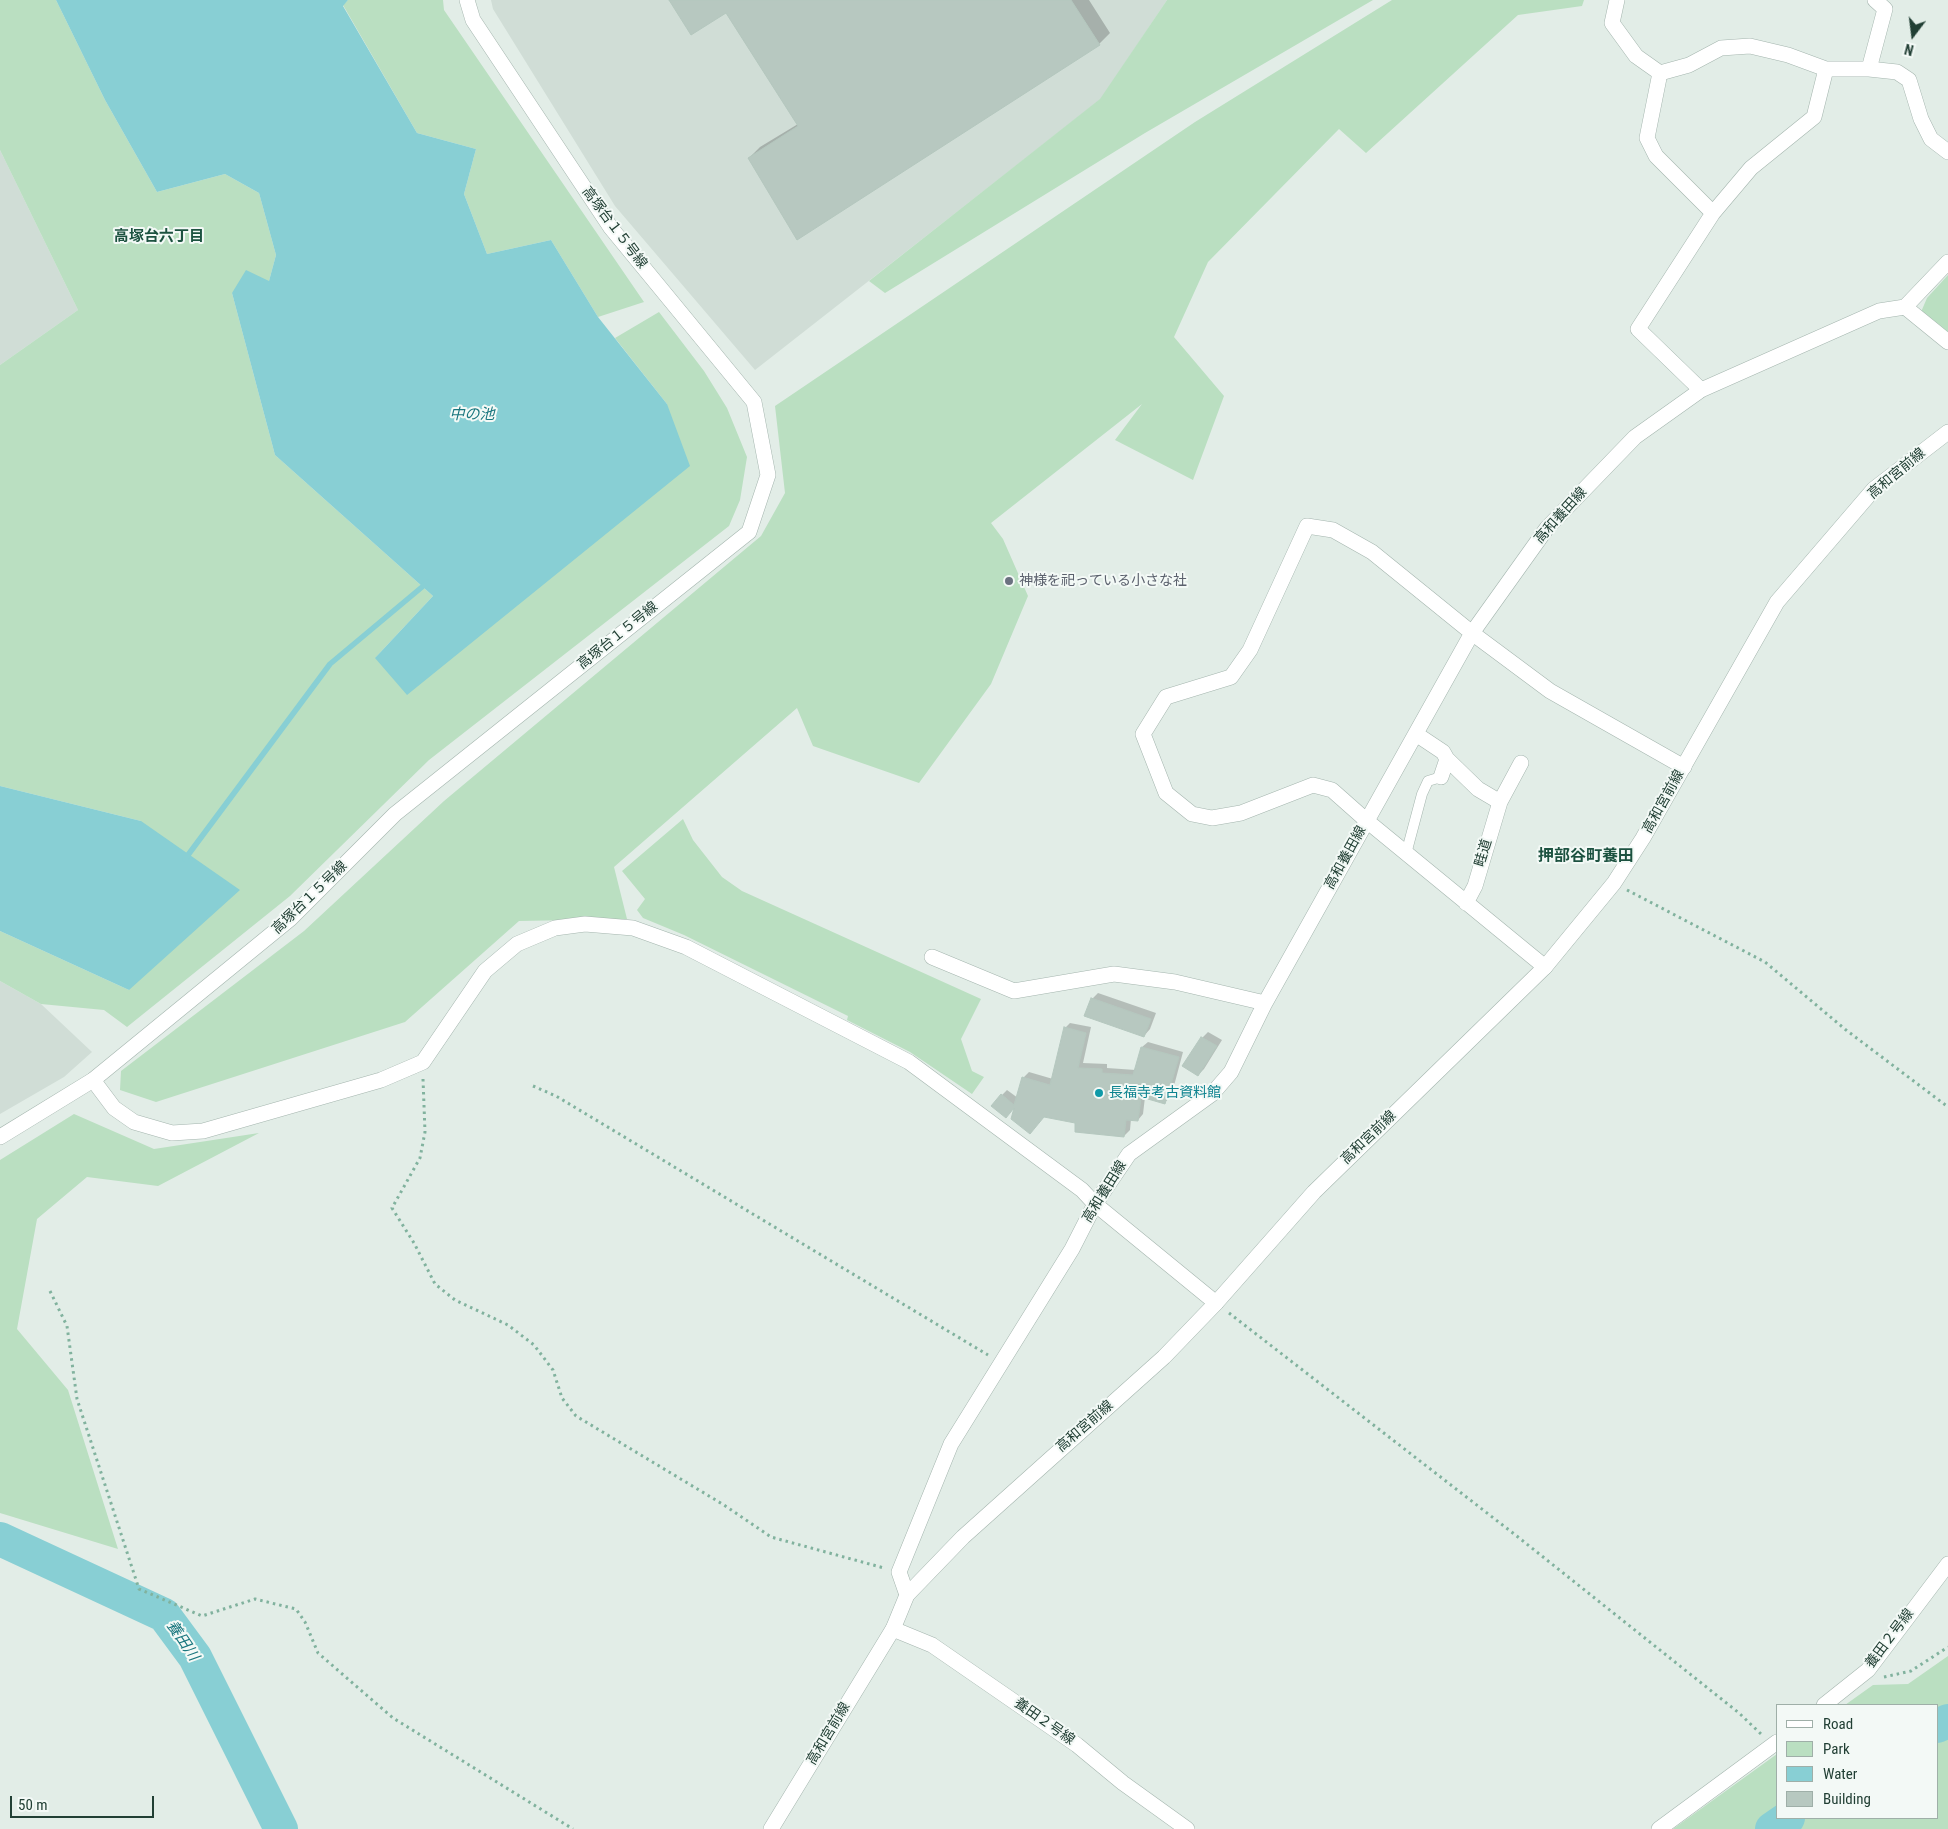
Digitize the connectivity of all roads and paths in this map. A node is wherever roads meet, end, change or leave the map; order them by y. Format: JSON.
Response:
{"nodes":[{"id":1,"x":467,"y":0,"type":"edge"},
{"id":2,"x":1617,"y":0,"type":"edge"},
{"id":3,"x":1875,"y":0,"type":"edge"},
{"id":4,"x":1826,"y":69,"type":"junction"},
{"id":5,"x":1869,"y":69,"type":"junction"},
{"id":6,"x":1660,"y":73,"type":"junction"},
{"id":7,"x":1948,"y":152,"type":"edge"},
{"id":8,"x":1713,"y":213,"type":"junction"},
{"id":9,"x":1948,"y":262,"type":"edge"},
{"id":10,"x":1905,"y":307,"type":"junction"},
{"id":11,"x":1948,"y":342,"type":"edge"},
{"id":12,"x":1701,"y":390,"type":"junction"},
{"id":13,"x":1948,"y":432,"type":"edge"},
{"id":14,"x":1472,"y":633,"type":"junction"},
{"id":15,"x":1416,"y":734,"type":"junction"},
{"id":16,"x":1447,"y":759,"type":"junction"},
{"id":17,"x":1521,"y":763,"type":"dead end"},
{"id":18,"x":1684,"y":767,"type":"junction"},
{"id":19,"x":1442,"y":776,"type":"joint"},
{"id":20,"x":1500,"y":802,"type":"junction"},
{"id":21,"x":1367,"y":821,"type":"junction"},
{"id":22,"x":1406,"y":854,"type":"junction"},
{"id":23,"x":1614,"y":883,"type":"junction"},
{"id":24,"x":1466,"y":903,"type":"junction"},
{"id":25,"x":932,"y":957,"type":"dead end"},
{"id":26,"x":1545,"y":967,"type":"junction"},
{"id":27,"x":1265,"y":1003,"type":"junction"},
{"id":28,"x":423,"y":1062,"type":"junction"},
{"id":29,"x":92,"y":1080,"type":"junction"},
{"id":30,"x":533,"y":1086,"type":"dead end"},
{"id":31,"x":1948,"y":1107,"type":"edge"},
{"id":32,"x":0,"y":1137,"type":"edge"},
{"id":33,"x":1095,"y":1204,"type":"junction"},
{"id":34,"x":50,"y":1291,"type":"dead end"},
{"id":35,"x":1216,"y":1303,"type":"junction"},
{"id":36,"x":1001,"y":1363,"type":"junction"},
{"id":37,"x":1948,"y":1564,"type":"edge"},
{"id":38,"x":899,"y":1572,"type":"junction"},
{"id":39,"x":907,"y":1595,"type":"junction"},
{"id":40,"x":893,"y":1629,"type":"junction"},
{"id":41,"x":1948,"y":1647,"type":"edge"},
{"id":42,"x":1868,"y":1670,"type":"junction"},
{"id":43,"x":1825,"y":1704,"type":"edge"},
{"id":44,"x":1774,"y":1744,"type":"edge"},
{"id":45,"x":573,"y":1829,"type":"edge"},
{"id":46,"x":771,"y":1829,"type":"edge"},
{"id":47,"x":1187,"y":1829,"type":"edge"},
{"id":48,"x":1659,"y":1829,"type":"edge"}],
"edges":[{"from":1,"to":29,"type":"street","name":"高塚台１５号線"},
{"from":2,"to":6,"type":"street"},
{"from":3,"to":5,"type":"street"},
{"from":4,"to":5,"type":"street"},
{"from":4,"to":6,"type":"street"},
{"from":4,"to":8,"type":"street"},
{"from":5,"to":7,"type":"street"},
{"from":6,"to":8,"type":"street"},
{"from":8,"to":12,"type":"street"},
{"from":9,"to":10,"type":"street"},
{"from":10,"to":11,"type":"street"},
{"from":10,"to":12,"type":"street","name":"高和養田線"},
{"from":12,"to":14,"type":"street","name":"高和養田線"},
{"from":13,"to":18,"type":"street","name":"高和宮前線"},
{"from":14,"to":15,"type":"street","name":"高和養田線"},
{"from":14,"to":18,"type":"street"},
{"from":14,"to":21,"type":"street"},
{"from":15,"to":16,"type":"street"},
{"from":15,"to":21,"type":"street","name":"高和養田線"},
{"from":16,"to":19,"type":"street"},
{"from":16,"to":20,"type":"street"},
{"from":17,"to":20,"type":"street","name":"畦道"},
{"from":18,"to":23,"type":"street","name":"高和宮前線"},
{"from":19,"to":22,"type":"lane"},
{"from":20,"to":24,"type":"street","name":"畦道"},
{"from":21,"to":22,"type":"street"},
{"from":21,"to":27,"type":"street","name":"高和養田線"},
{"from":22,"to":24,"type":"street"},
{"from":23,"to":26,"type":"street","name":"高和宮前線"},
{"from":23,"to":31,"type":"path"},
{"from":24,"to":26,"type":"street"},
{"from":25,"to":27,"type":"street"},
{"from":26,"to":35,"type":"street","name":"高和宮前線"},
{"from":27,"to":33,"type":"street","name":"高和養田線"},
{"from":28,"to":29,"type":"street"},
{"from":28,"to":33,"type":"street"},
{"from":28,"to":38,"type":"path"},
{"from":29,"to":32,"type":"street","name":"高塚台１５号線"},
{"from":30,"to":36,"type":"path"},
{"from":33,"to":35,"type":"street"},
{"from":33,"to":36,"type":"street","name":"高和養田線"},
{"from":34,"to":45,"type":"path"},
{"from":35,"to":39,"type":"street","name":"高和宮前線"},
{"from":35,"to":44,"type":"path"},
{"from":36,"to":38,"type":"street","name":"高和養田線"},
{"from":37,"to":42,"type":"street","name":"養田２号線"},
{"from":38,"to":39,"type":"street"},
{"from":39,"to":40,"type":"street","name":"高和宮前線"},
{"from":40,"to":46,"type":"street","name":"高和宮前線"},
{"from":40,"to":47,"type":"street","name":"養田２号線"},
{"from":41,"to":42,"type":"path"},
{"from":42,"to":43,"type":"street","name":"養田２号線"},
{"from":44,"to":48,"type":"street"}]}
